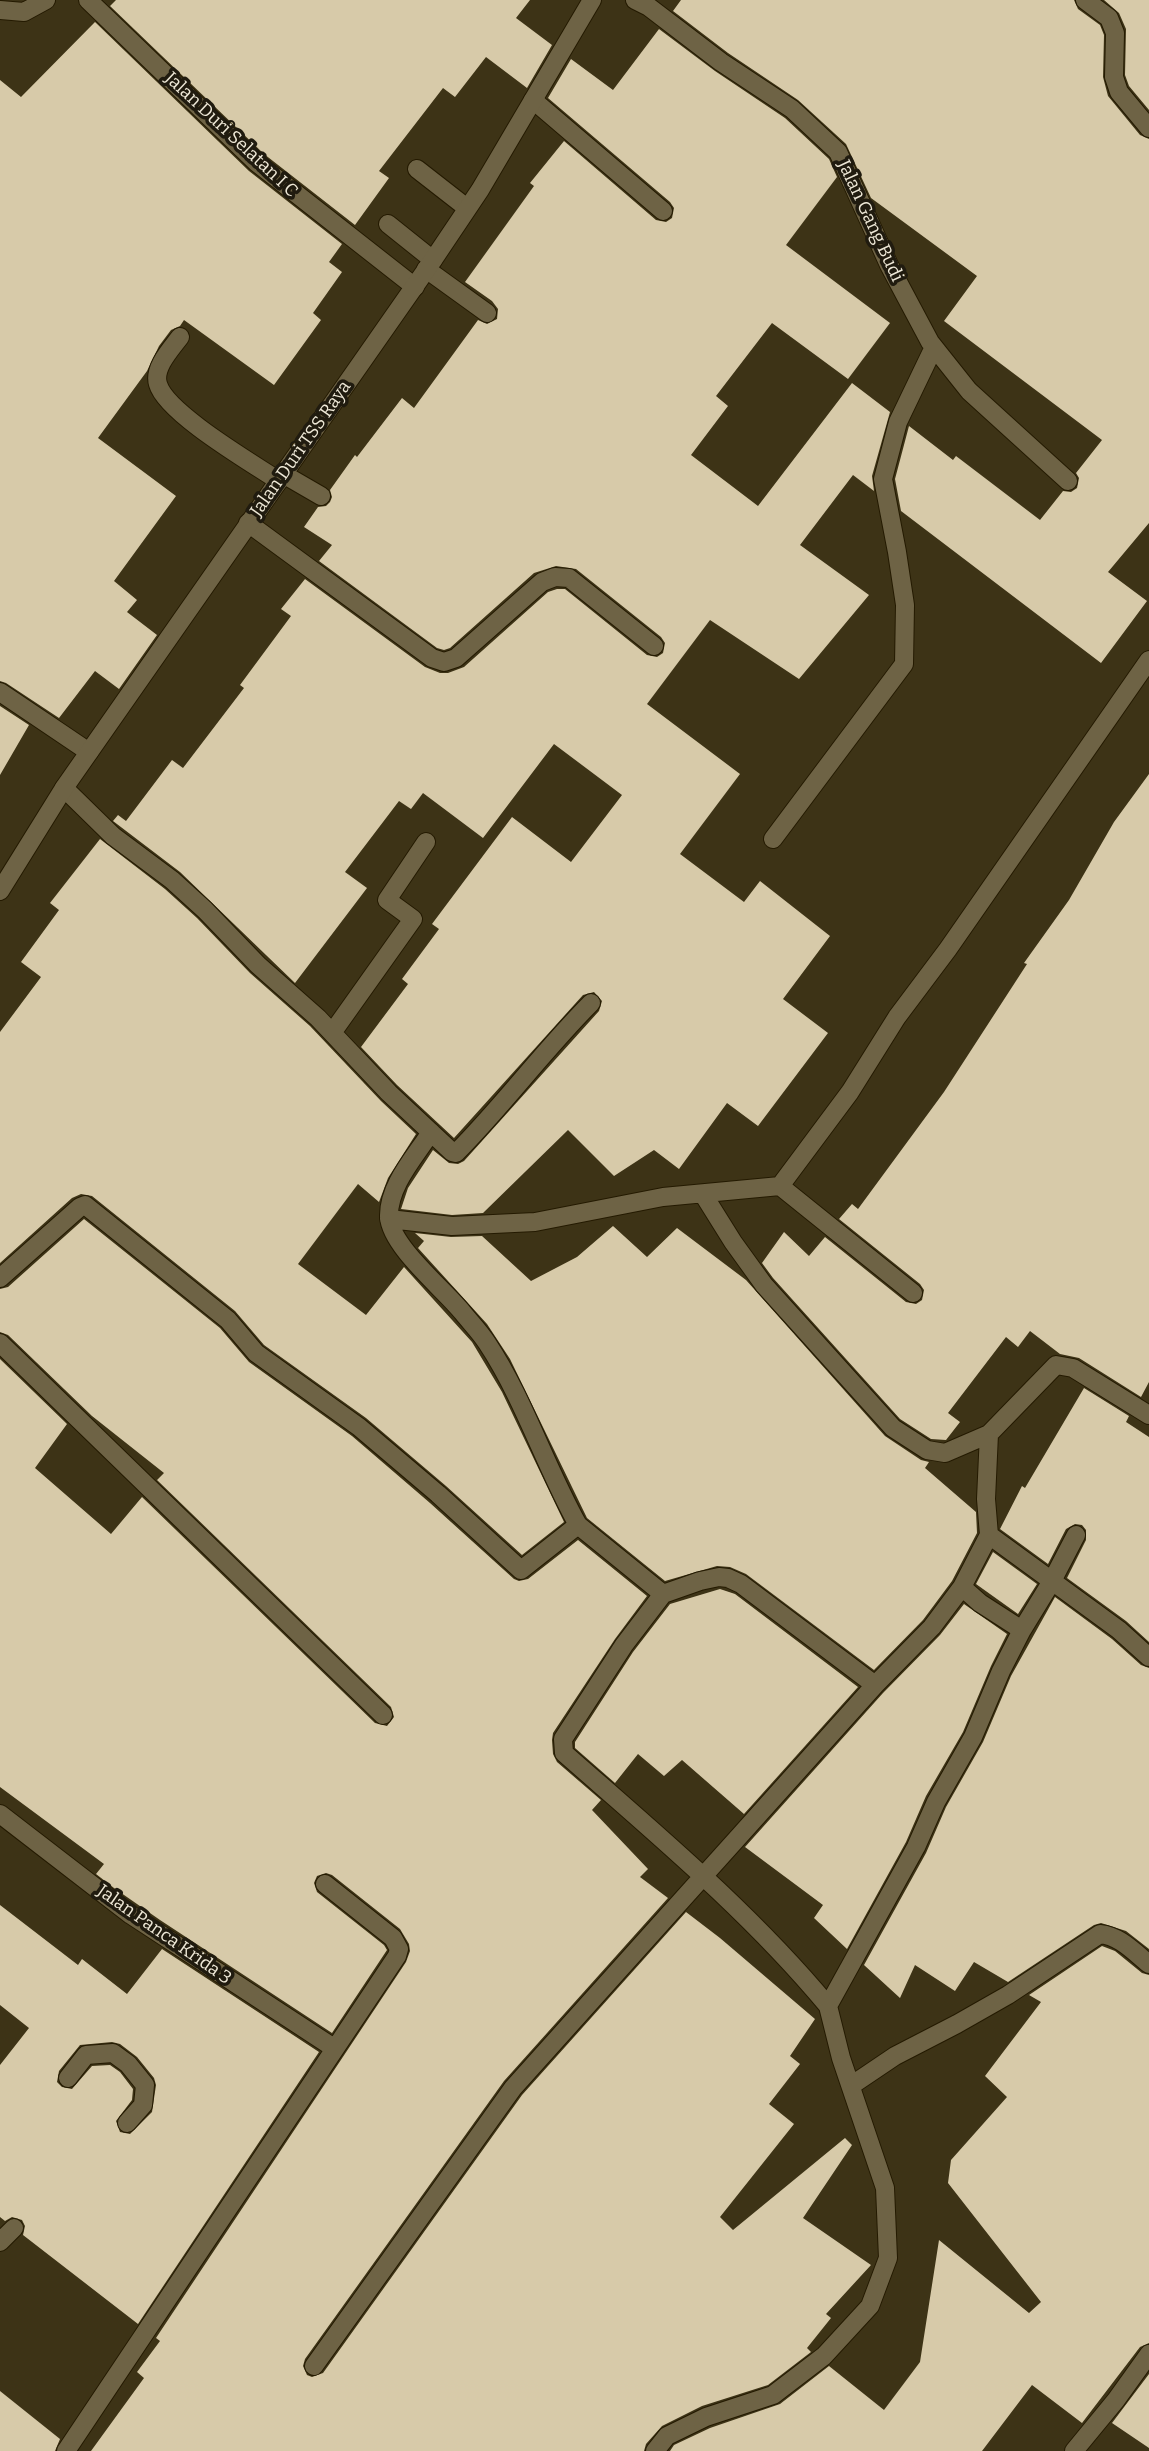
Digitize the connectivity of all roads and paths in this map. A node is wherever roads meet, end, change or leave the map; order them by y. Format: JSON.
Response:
{"nodes":[{"id":1,"x":46,"y":0,"type":"edge"},
{"id":2,"x":88,"y":0,"type":"edge"},
{"id":3,"x":592,"y":0,"type":"edge"},
{"id":4,"x":635,"y":0,"type":"edge"},
{"id":5,"x":1085,"y":0,"type":"edge"},
{"id":6,"x":0,"y":10,"type":"edge"},
{"id":7,"x":533,"y":100,"type":"junction"},
{"id":8,"x":1149,"y":128,"type":"edge"},
{"id":9,"x":417,"y":169,"type":"dead end"},
{"id":10,"x":467,"y":208,"type":"junction"},
{"id":11,"x":663,"y":211,"type":"dead end"},
{"id":12,"x":388,"y":224,"type":"dead end"},
{"id":13,"x":430,"y":264,"type":"junction"},
{"id":14,"x":415,"y":287,"type":"junction"},
{"id":15,"x":487,"y":313,"type":"dead end"},
{"id":16,"x":180,"y":337,"type":"dead end"},
{"id":17,"x":934,"y":347,"type":"junction"},
{"id":18,"x":281,"y":477,"type":"junction"},
{"id":19,"x":1068,"y":481,"type":"dead end"},
{"id":20,"x":321,"y":496,"type":"dead end"},
{"id":21,"x":248,"y":523,"type":"junction"},
{"id":22,"x":654,"y":646,"type":"dead end"},
{"id":23,"x":1149,"y":660,"type":"edge"},
{"id":24,"x":0,"y":692,"type":"edge"},
{"id":25,"x":89,"y":752,"type":"junction"},
{"id":26,"x":64,"y":788,"type":"junction"},
{"id":27,"x":773,"y":839,"type":"dead end"},
{"id":28,"x":426,"y":842,"type":"dead end"},
{"id":29,"x":0,"y":891,"type":"edge"},
{"id":30,"x":591,"y":1003,"type":"dead end"},
{"id":31,"x":332,"y":1033,"type":"junction"},
{"id":32,"x":431,"y":1132,"type":"junction"},
{"id":33,"x":780,"y":1186,"type":"junction"},
{"id":34,"x":703,"y":1194,"type":"junction"},
{"id":35,"x":389,"y":1219,"type":"junction"},
{"id":36,"x":0,"y":1278,"type":"edge"},
{"id":37,"x":914,"y":1293,"type":"dead end"},
{"id":38,"x":0,"y":1343,"type":"edge"},
{"id":39,"x":1149,"y":1415,"type":"edge"},
{"id":40,"x":989,"y":1434,"type":"junction"},
{"id":41,"x":578,"y":1525,"type":"junction"},
{"id":42,"x":989,"y":1535,"type":"junction"},
{"id":43,"x":1076,"y":1535,"type":"dead end"},
{"id":44,"x":1052,"y":1581,"type":"junction"},
{"id":45,"x":962,"y":1587,"type":"junction"},
{"id":46,"x":663,"y":1594,"type":"junction"},
{"id":47,"x":1022,"y":1630,"type":"junction"},
{"id":48,"x":1149,"y":1657,"type":"edge"},
{"id":49,"x":875,"y":1685,"type":"junction"},
{"id":50,"x":383,"y":1715,"type":"dead end"},
{"id":51,"x":0,"y":1814,"type":"edge"},
{"id":52,"x":704,"y":1876,"type":"junction"},
{"id":53,"x":325,"y":1884,"type":"dead end"},
{"id":54,"x":1149,"y":1964,"type":"edge"},
{"id":55,"x":828,"y":2006,"type":"junction"},
{"id":56,"x":334,"y":2049,"type":"junction"},
{"id":57,"x":68,"y":2078,"type":"dead end"},
{"id":58,"x":852,"y":2085,"type":"junction"},
{"id":59,"x":127,"y":2123,"type":"dead end"},
{"id":60,"x":14,"y":2228,"type":"dead end"},
{"id":61,"x":0,"y":2242,"type":"edge"},
{"id":62,"x":1149,"y":2354,"type":"edge"},
{"id":63,"x":314,"y":2367,"type":"dead end"},
{"id":64,"x":66,"y":2451,"type":"edge"},
{"id":65,"x":655,"y":2451,"type":"edge"},
{"id":66,"x":1074,"y":2451,"type":"edge"}],
"edges":[{"from":1,"to":6,"type":"street"},
{"from":2,"to":14,"type":"street","name":"Jalan Duri Selatan I C"},
{"from":3,"to":7,"type":"street","name":"Jalan Duri TSS Raya"},
{"from":4,"to":17,"type":"street","name":"Jalan Gang Budi"},
{"from":5,"to":8,"type":"street"},
{"from":7,"to":10,"type":"street","name":"Jalan Duri TSS Raya"},
{"from":7,"to":11,"type":"street"},
{"from":9,"to":10,"type":"street"},
{"from":10,"to":13,"type":"street","name":"Jalan Duri TSS Raya"},
{"from":12,"to":13,"type":"street"},
{"from":13,"to":14,"type":"street","name":"Jalan Duri TSS Raya"},
{"from":13,"to":15,"type":"street"},
{"from":14,"to":18,"type":"street","name":"Jalan Duri TSS Raya"},
{"from":16,"to":18,"type":"street"},
{"from":17,"to":19,"type":"street","name":"Jalan Gang Budi"},
{"from":17,"to":27,"type":"street"},
{"from":18,"to":20,"type":"street"},
{"from":18,"to":21,"type":"street","name":"Jalan Duri TSS Raya"},
{"from":21,"to":22,"type":"street"},
{"from":21,"to":25,"type":"street","name":"Jalan Duri TSS Raya"},
{"from":23,"to":33,"type":"street"},
{"from":24,"to":25,"type":"street"},
{"from":25,"to":26,"type":"street","name":"Jalan Duri TSS Raya"},
{"from":26,"to":29,"type":"street","name":"Jalan Duri TSS Raya"},
{"from":26,"to":31,"type":"street"},
{"from":28,"to":31,"type":"street"},
{"from":30,"to":32,"type":"street"},
{"from":31,"to":32,"type":"street"},
{"from":32,"to":35,"type":"street"},
{"from":33,"to":34,"type":"street"},
{"from":33,"to":37,"type":"street"},
{"from":34,"to":35,"type":"street"},
{"from":34,"to":40,"type":"street"},
{"from":35,"to":41,"type":"street"},
{"from":36,"to":41,"type":"street"},
{"from":38,"to":50,"type":"street"},
{"from":39,"to":40,"type":"street"},
{"from":40,"to":42,"type":"street"},
{"from":41,"to":46,"type":"street"},
{"from":42,"to":44,"type":"street"},
{"from":42,"to":45,"type":"street"},
{"from":43,"to":44,"type":"street"},
{"from":44,"to":47,"type":"street"},
{"from":44,"to":48,"type":"street"},
{"from":45,"to":47,"type":"street"},
{"from":45,"to":49,"type":"street"},
{"from":46,"to":49,"type":"street"},
{"from":46,"to":52,"type":"street"},
{"from":47,"to":55,"type":"street"},
{"from":49,"to":52,"type":"street"},
{"from":51,"to":56,"type":"street","name":"Jalan Panca Krida 3"},
{"from":52,"to":55,"type":"street"},
{"from":52,"to":63,"type":"street"},
{"from":53,"to":56,"type":"street"},
{"from":54,"to":58,"type":"street"},
{"from":55,"to":58,"type":"street"},
{"from":56,"to":64,"type":"street"},
{"from":57,"to":59,"type":"street"},
{"from":58,"to":65,"type":"street"},
{"from":60,"to":61,"type":"street"},
{"from":62,"to":66,"type":"street"}]}
